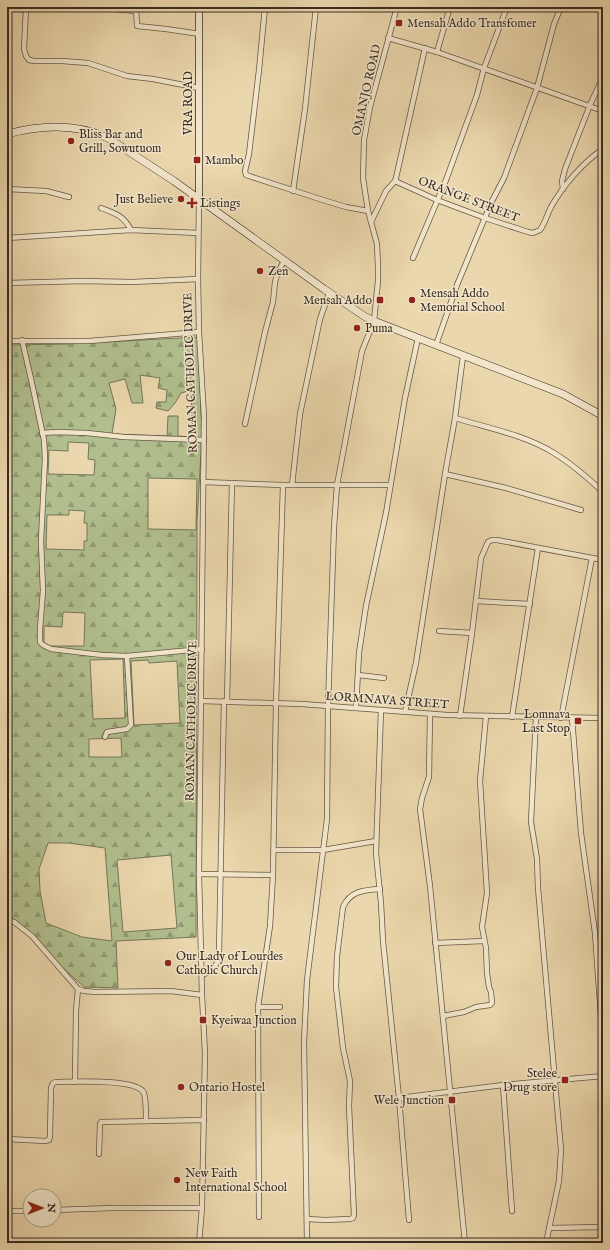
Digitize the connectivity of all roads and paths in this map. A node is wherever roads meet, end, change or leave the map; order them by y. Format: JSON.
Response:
{"nodes":[{"id":1,"x":91,"y":7,"type":"edge"},
{"id":2,"x":199,"y":7,"type":"edge"},
{"id":3,"x":265,"y":7,"type":"edge"},
{"id":4,"x":316,"y":7,"type":"edge"},
{"id":5,"x":397,"y":7,"type":"edge"},
{"id":6,"x":450,"y":7,"type":"edge"},
{"id":7,"x":507,"y":7,"type":"edge"},
{"id":8,"x":561,"y":7,"type":"edge"},
{"id":9,"x":26,"y":8,"type":"junction"},
{"id":10,"x":7,"y":9,"type":"edge"},
{"id":11,"x":136,"y":9,"type":"edge"},
{"id":12,"x":200,"y":34,"type":"junction"},
{"id":13,"x":388,"y":38,"type":"junction"},
{"id":14,"x":424,"y":48,"type":"junction"},
{"id":15,"x":437,"y":52,"type":"junction"},
{"id":16,"x":484,"y":68,"type":"junction"},
{"id":17,"x":603,"y":77,"type":"edge"},
{"id":18,"x":199,"y":88,"type":"junction"},
{"id":19,"x":537,"y":88,"type":"junction"},
{"id":20,"x":590,"y":105,"type":"junction"},
{"id":21,"x":603,"y":111,"type":"edge"},
{"id":22,"x":7,"y":134,"type":"edge"},
{"id":23,"x":603,"y":149,"type":"edge"},
{"id":24,"x":395,"y":181,"type":"junction"},
{"id":25,"x":7,"y":189,"type":"edge"},
{"id":26,"x":563,"y":190,"type":"junction"},
{"id":27,"x":293,"y":191,"type":"junction"},
{"id":28,"x":69,"y":197,"type":"dead end"},
{"id":29,"x":199,"y":199,"type":"junction"},
{"id":30,"x":437,"y":200,"type":"junction"},
{"id":31,"x":101,"y":208,"type":"dead end"},
{"id":32,"x":368,"y":211,"type":"junction"},
{"id":33,"x":485,"y":218,"type":"junction"},
{"id":34,"x":371,"y":222,"type":"junction"},
{"id":35,"x":131,"y":230,"type":"junction"},
{"id":36,"x":198,"y":233,"type":"junction"},
{"id":37,"x":7,"y":238,"type":"edge"},
{"id":38,"x":413,"y":258,"type":"dead end"},
{"id":39,"x":284,"y":260,"type":"junction"},
{"id":40,"x":198,"y":279,"type":"junction"},
{"id":41,"x":7,"y":283,"type":"edge"},
{"id":42,"x":329,"y":293,"type":"junction"},
{"id":43,"x":374,"y":321,"type":"junction"},
{"id":44,"x":199,"y":332,"type":"junction"},
{"id":45,"x":418,"y":338,"type":"junction"},
{"id":46,"x":22,"y":340,"type":"junction"},
{"id":47,"x":7,"y":341,"type":"edge"},
{"id":48,"x":436,"y":345,"type":"junction"},
{"id":49,"x":463,"y":356,"type":"junction"},
{"id":50,"x":603,"y":416,"type":"edge"},
{"id":51,"x":455,"y":418,"type":"junction"},
{"id":52,"x":245,"y":424,"type":"dead end"},
{"id":53,"x":42,"y":433,"type":"junction"},
{"id":54,"x":204,"y":440,"type":"junction"},
{"id":55,"x":445,"y":474,"type":"junction"},
{"id":56,"x":203,"y":482,"type":"junction"},
{"id":57,"x":232,"y":483,"type":"junction"},
{"id":58,"x":283,"y":485,"type":"junction"},
{"id":59,"x":292,"y":485,"type":"junction"},
{"id":60,"x":337,"y":485,"type":"junction"},
{"id":61,"x":390,"y":485,"type":"junction"},
{"id":62,"x":603,"y":492,"type":"edge"},
{"id":63,"x":581,"y":510,"type":"dead end"},
{"id":64,"x":538,"y":548,"type":"junction"},
{"id":65,"x":592,"y":558,"type":"junction"},
{"id":66,"x":603,"y":560,"type":"edge"},
{"id":67,"x":476,"y":601,"type":"junction"},
{"id":68,"x":530,"y":604,"type":"junction"},
{"id":69,"x":439,"y":631,"type":"dead end"},
{"id":70,"x":472,"y":632,"type":"junction"},
{"id":71,"x":202,"y":648,"type":"junction"},
{"id":72,"x":127,"y":656,"type":"junction"},
{"id":73,"x":358,"y":675,"type":"junction"},
{"id":74,"x":384,"y":678,"type":"dead end"},
{"id":75,"x":201,"y":701,"type":"junction"},
{"id":76,"x":225,"y":701,"type":"junction"},
{"id":77,"x":276,"y":702,"type":"junction"},
{"id":78,"x":328,"y":706,"type":"junction"},
{"id":79,"x":356,"y":708,"type":"junction"},
{"id":80,"x":381,"y":710,"type":"junction"},
{"id":81,"x":404,"y":712,"type":"junction"},
{"id":82,"x":430,"y":714,"type":"junction"},
{"id":83,"x":460,"y":716,"type":"junction"},
{"id":84,"x":486,"y":716,"type":"junction"},
{"id":85,"x":512,"y":717,"type":"junction"},
{"id":86,"x":536,"y":717,"type":"junction"},
{"id":87,"x":561,"y":718,"type":"junction"},
{"id":88,"x":572,"y":718,"type":"junction"},
{"id":89,"x":603,"y":718,"type":"edge"},
{"id":90,"x":105,"y":738,"type":"dead end"},
{"id":91,"x":376,"y":841,"type":"junction"},
{"id":92,"x":274,"y":850,"type":"junction"},
{"id":93,"x":323,"y":850,"type":"junction"},
{"id":94,"x":199,"y":874,"type":"junction"},
{"id":95,"x":220,"y":874,"type":"junction"},
{"id":96,"x":273,"y":875,"type":"junction"},
{"id":97,"x":380,"y":889,"type":"junction"},
{"id":98,"x":7,"y":919,"type":"edge"},
{"id":99,"x":484,"y":941,"type":"junction"},
{"id":100,"x":435,"y":943,"type":"junction"},
{"id":101,"x":202,"y":975,"type":"junction"},
{"id":102,"x":78,"y":989,"type":"junction"},
{"id":103,"x":202,"y":995,"type":"junction"},
{"id":104,"x":280,"y":1006,"type":"dead end"},
{"id":105,"x":258,"y":1007,"type":"junction"},
{"id":106,"x":443,"y":1016,"type":"junction"},
{"id":107,"x":603,"y":1045,"type":"edge"},
{"id":108,"x":603,"y":1076,"type":"edge"},
{"id":109,"x":555,"y":1080,"type":"junction"},
{"id":110,"x":75,"y":1082,"type":"junction"},
{"id":111,"x":503,"y":1085,"type":"junction"},
{"id":112,"x":450,"y":1092,"type":"junction"},
{"id":113,"x":400,"y":1098,"type":"junction"},
{"id":114,"x":204,"y":1120,"type":"junction"},
{"id":115,"x":146,"y":1121,"type":"junction"},
{"id":116,"x":7,"y":1139,"type":"edge"},
{"id":117,"x":99,"y":1154,"type":"dead end"},
{"id":118,"x":202,"y":1208,"type":"junction"},
{"id":119,"x":62,"y":1210,"type":"edge"},
{"id":120,"x":7,"y":1211,"type":"edge"},
{"id":121,"x":22,"y":1211,"type":"edge"},
{"id":122,"x":512,"y":1211,"type":"dead end"},
{"id":123,"x":259,"y":1217,"type":"dead end"},
{"id":124,"x":307,"y":1219,"type":"junction"},
{"id":125,"x":409,"y":1220,"type":"dead end"},
{"id":126,"x":550,"y":1228,"type":"junction"},
{"id":127,"x":603,"y":1228,"type":"edge"},
{"id":128,"x":199,"y":1243,"type":"edge"},
{"id":129,"x":307,"y":1243,"type":"edge"},
{"id":130,"x":465,"y":1243,"type":"edge"},
{"id":131,"x":546,"y":1243,"type":"edge"}],
"edges":[{"from":1,"to":9,"type":"street"},
{"from":1,"to":11,"type":"street"},
{"from":2,"to":12,"type":"street","name":"VRA ROAD"},
{"from":3,"to":27,"type":"street"},
{"from":4,"to":27,"type":"street"},
{"from":5,"to":13,"type":"street","name":"OMANJO ROAD"},
{"from":6,"to":15,"type":"street"},
{"from":7,"to":16,"type":"street"},
{"from":8,"to":19,"type":"street"},
{"from":9,"to":10,"type":"street"},
{"from":9,"to":18,"type":"street"},
{"from":11,"to":12,"type":"street"},
{"from":12,"to":18,"type":"street","name":"VRA ROAD"},
{"from":13,"to":14,"type":"street"},
{"from":13,"to":32,"type":"street","name":"OMANJO ROAD"},
{"from":14,"to":15,"type":"street"},
{"from":14,"to":24,"type":"street"},
{"from":15,"to":16,"type":"street"},
{"from":16,"to":19,"type":"street"},
{"from":16,"to":30,"type":"street"},
{"from":17,"to":20,"type":"street"},
{"from":18,"to":29,"type":"street","name":"VRA ROAD"},
{"from":19,"to":20,"type":"street"},
{"from":19,"to":33,"type":"street"},
{"from":20,"to":21,"type":"street"},
{"from":20,"to":26,"type":"street"},
{"from":22,"to":29,"type":"main road"},
{"from":23,"to":26,"type":"street"},
{"from":24,"to":30,"type":"street","name":"ORANGE STREET"},
{"from":24,"to":34,"type":"street"},
{"from":25,"to":28,"type":"street"},
{"from":26,"to":33,"type":"street","name":"ORANGE STREET"},
{"from":27,"to":32,"type":"street"},
{"from":29,"to":36,"type":"street","name":"ROMAN CATHOLIC DRIVE"},
{"from":29,"to":39,"type":"main road"},
{"from":30,"to":33,"type":"street","name":"ORANGE STREET"},
{"from":30,"to":38,"type":"street"},
{"from":31,"to":35,"type":"street"},
{"from":32,"to":34,"type":"street","name":"OMANJO ROAD"},
{"from":33,"to":48,"type":"street"},
{"from":34,"to":43,"type":"street","name":"OMANJO ROAD"},
{"from":35,"to":36,"type":"street"},
{"from":35,"to":37,"type":"street"},
{"from":36,"to":40,"type":"street","name":"ROMAN CATHOLIC DRIVE"},
{"from":39,"to":42,"type":"main road"},
{"from":39,"to":52,"type":"street"},
{"from":40,"to":41,"type":"street"},
{"from":40,"to":44,"type":"street","name":"ROMAN CATHOLIC DRIVE"},
{"from":42,"to":43,"type":"main road"},
{"from":42,"to":59,"type":"street"},
{"from":43,"to":45,"type":"main road"},
{"from":43,"to":60,"type":"street","name":"OMANJO ROAD"},
{"from":44,"to":46,"type":"street"},
{"from":44,"to":54,"type":"street","name":"ROMAN CATHOLIC DRIVE"},
{"from":45,"to":48,"type":"main road"},
{"from":45,"to":61,"type":"street"},
{"from":46,"to":47,"type":"street"},
{"from":46,"to":53,"type":"street"},
{"from":48,"to":49,"type":"main road"},
{"from":49,"to":50,"type":"main road"},
{"from":49,"to":51,"type":"street"},
{"from":51,"to":55,"type":"street"},
{"from":51,"to":62,"type":"street"},
{"from":53,"to":54,"type":"street"},
{"from":53,"to":72,"type":"street"},
{"from":54,"to":56,"type":"street","name":"ROMAN CATHOLIC DRIVE"},
{"from":55,"to":63,"type":"street"},
{"from":55,"to":81,"type":"street"},
{"from":56,"to":57,"type":"street"},
{"from":56,"to":71,"type":"street","name":"ROMAN CATHOLIC DRIVE"},
{"from":57,"to":58,"type":"street"},
{"from":57,"to":76,"type":"street"},
{"from":58,"to":59,"type":"street"},
{"from":58,"to":77,"type":"street"},
{"from":59,"to":60,"type":"street"},
{"from":60,"to":61,"type":"street"},
{"from":60,"to":78,"type":"street","name":"OMANJO ROAD"},
{"from":61,"to":73,"type":"street"},
{"from":64,"to":65,"type":"street"},
{"from":64,"to":67,"type":"street"},
{"from":64,"to":68,"type":"street"},
{"from":65,"to":66,"type":"street"},
{"from":65,"to":87,"type":"street"},
{"from":67,"to":68,"type":"street"},
{"from":67,"to":70,"type":"street"},
{"from":68,"to":85,"type":"street"},
{"from":69,"to":70,"type":"street"},
{"from":70,"to":83,"type":"street"},
{"from":71,"to":72,"type":"street"},
{"from":71,"to":75,"type":"street","name":"ROMAN CATHOLIC DRIVE"},
{"from":72,"to":90,"type":"street"},
{"from":73,"to":74,"type":"street"},
{"from":73,"to":79,"type":"street"},
{"from":75,"to":76,"type":"street","name":"LORMNAVA STREET"},
{"from":75,"to":94,"type":"street","name":"ROMAN CATHOLIC DRIVE"},
{"from":76,"to":77,"type":"street","name":"LORMNAVA STREET"},
{"from":76,"to":95,"type":"street"},
{"from":77,"to":78,"type":"street","name":"LORMNAVA STREET"},
{"from":77,"to":92,"type":"street"},
{"from":78,"to":79,"type":"street","name":"LORMNAVA STREET"},
{"from":78,"to":93,"type":"street","name":"OMANJO ROAD"},
{"from":79,"to":80,"type":"street","name":"LORMNAVA STREET"},
{"from":80,"to":81,"type":"street","name":"LORMNAVA STREET"},
{"from":80,"to":91,"type":"street"},
{"from":81,"to":82,"type":"street","name":"LORMNAVA STREET"},
{"from":82,"to":83,"type":"street","name":"LORMNAVA STREET"},
{"from":82,"to":100,"type":"street"},
{"from":83,"to":84,"type":"street","name":"LORMNAVA STREET"},
{"from":84,"to":85,"type":"street","name":"LORMNAVA STREET"},
{"from":84,"to":99,"type":"street"},
{"from":85,"to":86,"type":"street","name":"LORMNAVA STREET"},
{"from":86,"to":87,"type":"street","name":"LORMNAVA STREET"},
{"from":86,"to":109,"type":"street"},
{"from":87,"to":88,"type":"street","name":"LORMNAVA STREET"},
{"from":88,"to":89,"type":"street","name":"LORMNAVA STREET"},
{"from":88,"to":107,"type":"street"},
{"from":91,"to":93,"type":"street"},
{"from":91,"to":97,"type":"street"},
{"from":92,"to":93,"type":"street"},
{"from":92,"to":96,"type":"street"},
{"from":93,"to":124,"type":"street","name":"OMANJO ROAD"},
{"from":94,"to":95,"type":"street"},
{"from":94,"to":101,"type":"street","name":"ROMAN CATHOLIC DRIVE"},
{"from":95,"to":96,"type":"street"},
{"from":95,"to":101,"type":"street"},
{"from":96,"to":105,"type":"street"},
{"from":97,"to":113,"type":"street"},
{"from":97,"to":124,"type":"street"},
{"from":98,"to":102,"type":"street"},
{"from":99,"to":100,"type":"street"},
{"from":99,"to":106,"type":"street"},
{"from":100,"to":106,"type":"street"},
{"from":101,"to":103,"type":"street","name":"ROMAN CATHOLIC DRIVE"},
{"from":102,"to":103,"type":"street"},
{"from":102,"to":110,"type":"street"},
{"from":103,"to":114,"type":"street","name":"ROMAN CATHOLIC DRIVE"},
{"from":104,"to":105,"type":"street"},
{"from":105,"to":123,"type":"street"},
{"from":106,"to":112,"type":"street"},
{"from":108,"to":109,"type":"street"},
{"from":109,"to":111,"type":"street"},
{"from":109,"to":126,"type":"street"},
{"from":110,"to":115,"type":"street"},
{"from":110,"to":116,"type":"street"},
{"from":111,"to":112,"type":"street"},
{"from":111,"to":122,"type":"street"},
{"from":112,"to":113,"type":"street"},
{"from":112,"to":130,"type":"street"},
{"from":113,"to":125,"type":"street"},
{"from":114,"to":115,"type":"street"},
{"from":114,"to":118,"type":"street","name":"ROMAN CATHOLIC DRIVE"},
{"from":115,"to":117,"type":"street"},
{"from":118,"to":119,"type":"street"},
{"from":118,"to":128,"type":"street","name":"ROMAN CATHOLIC DRIVE"},
{"from":120,"to":121,"type":"street"},
{"from":124,"to":129,"type":"street","name":"OMANJO ROAD"},
{"from":126,"to":127,"type":"street"},
{"from":126,"to":131,"type":"street"}]}
